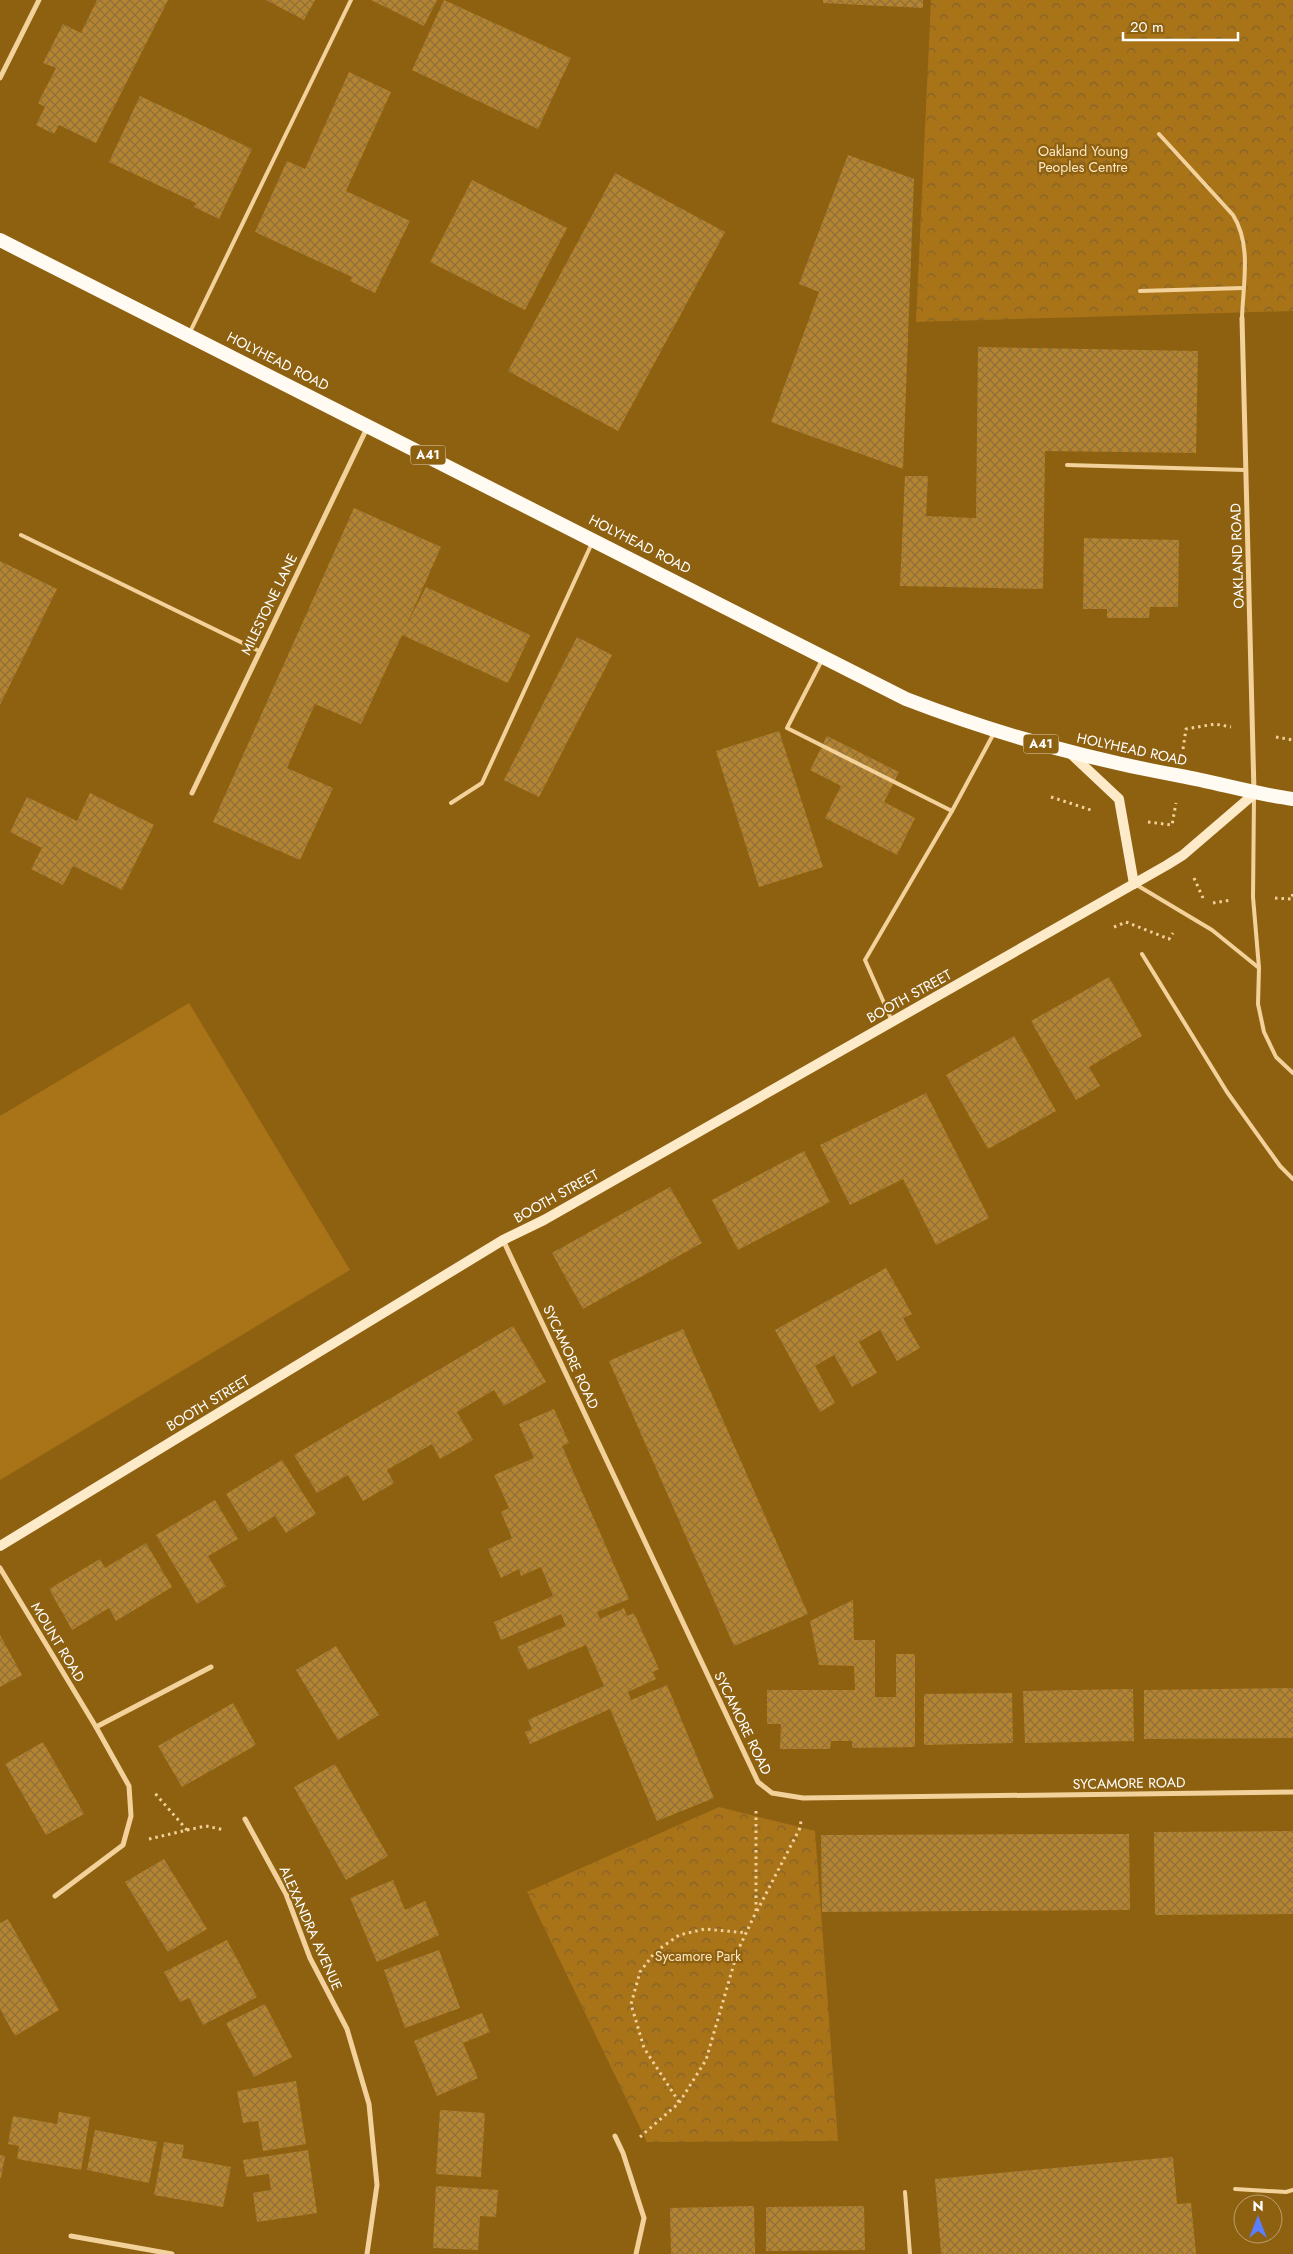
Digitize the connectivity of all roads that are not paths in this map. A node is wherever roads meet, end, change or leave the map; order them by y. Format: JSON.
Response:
{"nodes":[{"id":1,"x":40,"y":0,"type":"edge"},
{"id":2,"x":351,"y":0,"type":"edge"},
{"id":3,"x":0,"y":78,"type":"edge"},
{"id":4,"x":1159,"y":134,"type":"dead end"},
{"id":5,"x":0,"y":240,"type":"edge"},
{"id":6,"x":1243,"y":288,"type":"junction"},
{"id":7,"x":1140,"y":291,"type":"dead end"},
{"id":8,"x":1242,"y":318,"type":"joint"},
{"id":9,"x":189,"y":334,"type":"junction"},
{"id":10,"x":369,"y":425,"type":"junction"},
{"id":11,"x":1067,"y":465,"type":"dead end"},
{"id":12,"x":1245,"y":470,"type":"junction"},
{"id":13,"x":21,"y":535,"type":"dead end"},
{"id":14,"x":594,"y":539,"type":"junction"},
{"id":15,"x":259,"y":651,"type":"junction"},
{"id":16,"x":824,"y":656,"type":"junction"},
{"id":17,"x":995,"y":731,"type":"junction"},
{"id":18,"x":1070,"y":752,"type":"junction"},
{"id":19,"x":192,"y":793,"type":"dead end"},
{"id":20,"x":1254,"y":794,"type":"junction"},
{"id":21,"x":1293,"y":799,"type":"edge"},
{"id":22,"x":451,"y":803,"type":"dead end"},
{"id":23,"x":952,"y":811,"type":"junction"},
{"id":24,"x":1134,"y":884,"type":"junction"},
{"id":25,"x":1142,"y":954,"type":"dead end"},
{"id":26,"x":1259,"y":968,"type":"junction"},
{"id":27,"x":892,"y":1021,"type":"junction"},
{"id":28,"x":1293,"y":1073,"type":"edge"},
{"id":29,"x":1293,"y":1179,"type":"edge"},
{"id":30,"x":504,"y":1240,"type":"junction"},
{"id":31,"x":0,"y":1546,"type":"edge"},
{"id":32,"x":0,"y":1568,"type":"edge"},
{"id":33,"x":211,"y":1667,"type":"dead end"},
{"id":34,"x":96,"y":1727,"type":"junction"},
{"id":35,"x":1293,"y":1792,"type":"edge"},
{"id":36,"x":245,"y":1819,"type":"road end"},
{"id":37,"x":55,"y":1896,"type":"dead end"},
{"id":38,"x":615,"y":2136,"type":"dead end"},
{"id":39,"x":1234,"y":2189,"type":"dead end"},
{"id":40,"x":1293,"y":2190,"type":"edge"},
{"id":41,"x":905,"y":2192,"type":"dead end"},
{"id":42,"x":71,"y":2236,"type":"dead end"},
{"id":43,"x":172,"y":2254,"type":"edge"},
{"id":44,"x":367,"y":2254,"type":"edge"},
{"id":45,"x":636,"y":2254,"type":"edge"},
{"id":46,"x":910,"y":2254,"type":"edge"}],
"edges":[{"from":1,"to":3,"type":"street"},
{"from":2,"to":9,"type":"lane"},
{"from":4,"to":6,"type":"lane"},
{"from":5,"to":9,"type":"highway","name":"HOLYHEAD ROAD","number":"A41"},
{"from":6,"to":7,"type":"lane"},
{"from":6,"to":8,"type":"lane"},
{"from":8,"to":12,"type":"street","name":"OAKLAND ROAD"},
{"from":9,"to":10,"type":"highway","name":"HOLYHEAD ROAD","number":"A41"},
{"from":10,"to":14,"type":"highway","name":"HOLYHEAD ROAD","number":"A41"},
{"from":10,"to":15,"type":"street","name":"MILESTONE LANE"},
{"from":11,"to":12,"type":"lane"},
{"from":12,"to":20,"type":"street","name":"OAKLAND ROAD"},
{"from":13,"to":15,"type":"lane"},
{"from":14,"to":16,"type":"highway","name":"HOLYHEAD ROAD","number":"A41"},
{"from":14,"to":22,"type":"lane"},
{"from":15,"to":19,"type":"street","name":"MILESTONE LANE"},
{"from":16,"to":17,"type":"highway","name":"HOLYHEAD ROAD","number":"A41"},
{"from":16,"to":23,"type":"lane"},
{"from":17,"to":18,"type":"highway","name":"HOLYHEAD ROAD","number":"A41"},
{"from":17,"to":23,"type":"lane"},
{"from":18,"to":20,"type":"highway","name":"HOLYHEAD ROAD","number":"A41"},
{"from":18,"to":24,"type":"main road"},
{"from":20,"to":21,"type":"highway","name":"HOLYHEAD ROAD","number":"A41"},
{"from":20,"to":24,"type":"main road","name":"BOOTH STREET"},
{"from":20,"to":26,"type":"lane"},
{"from":23,"to":27,"type":"lane"},
{"from":24,"to":26,"type":"lane"},
{"from":24,"to":27,"type":"main road","name":"BOOTH STREET"},
{"from":25,"to":29,"type":"lane"},
{"from":26,"to":28,"type":"lane"},
{"from":27,"to":30,"type":"main road","name":"BOOTH STREET"},
{"from":30,"to":31,"type":"main road","name":"BOOTH STREET"},
{"from":30,"to":35,"type":"street","name":"SYCAMORE ROAD"},
{"from":32,"to":34,"type":"street","name":"MOUNT ROAD"},
{"from":33,"to":34,"type":"street"},
{"from":34,"to":37,"type":"street","name":"MOUNT ROAD"},
{"from":36,"to":44,"type":"street","name":"ALEXANDRA AVENUE"},
{"from":38,"to":45,"type":"street"},
{"from":39,"to":40,"type":"lane"},
{"from":41,"to":46,"type":"lane"},
{"from":42,"to":43,"type":"street"}]}
